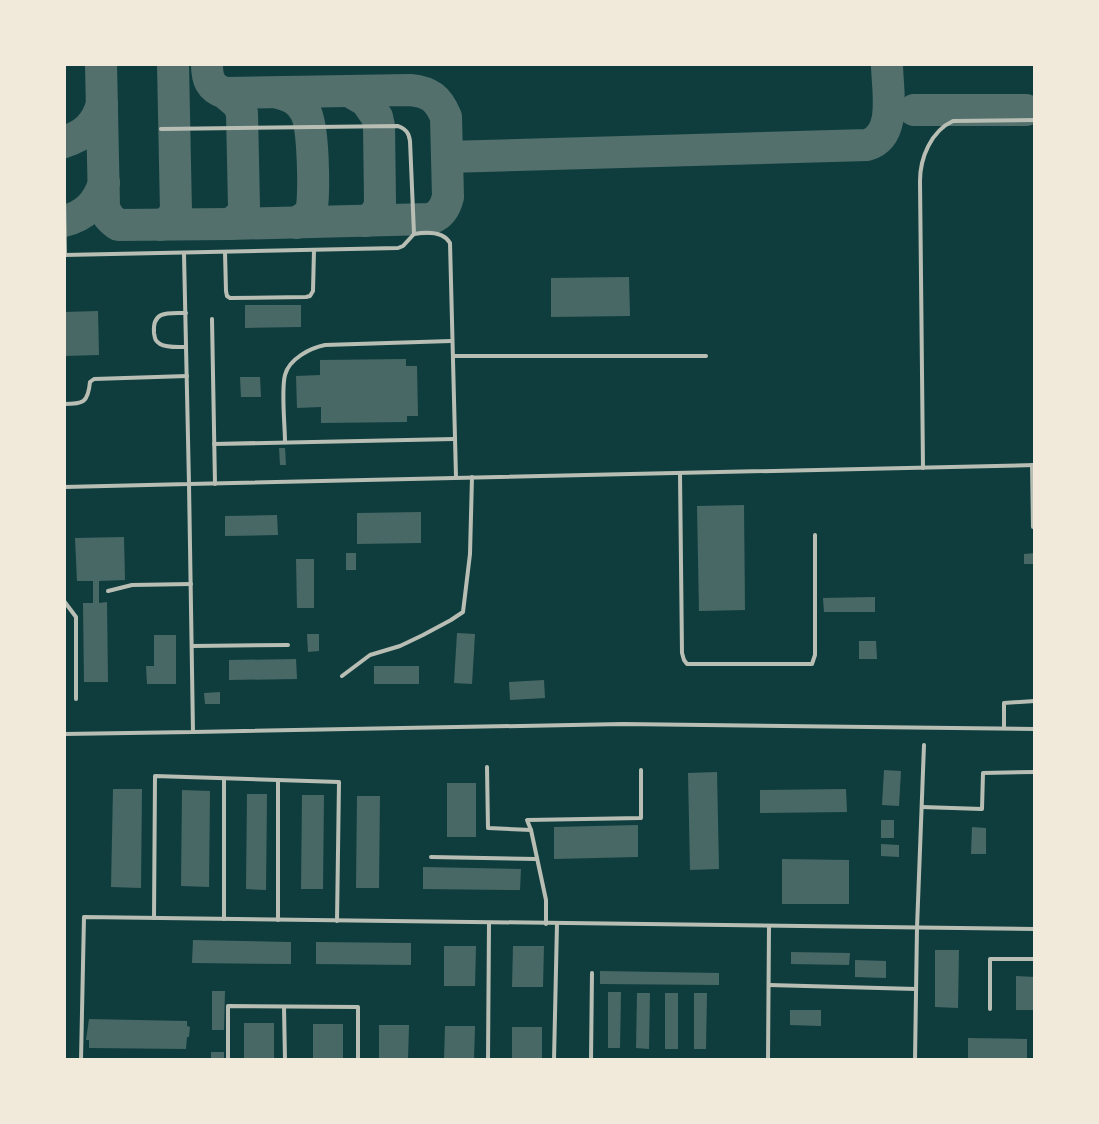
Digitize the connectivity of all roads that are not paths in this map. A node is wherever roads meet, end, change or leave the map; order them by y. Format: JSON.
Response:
{"nodes":[{"id":1,"x":1035,"y":120,"type":"edge"},
{"id":2,"x":161,"y":129,"type":"dead end"},
{"id":3,"x":64,"y":197,"type":"edge"},
{"id":4,"x":414,"y":234,"type":"junction"},
{"id":5,"x":314,"y":250,"type":"junction"},
{"id":6,"x":225,"y":252,"type":"junction"},
{"id":7,"x":184,"y":254,"type":"junction"},
{"id":8,"x":64,"y":255,"type":"edge"},
{"id":9,"x":186,"y":313,"type":"junction"},
{"id":10,"x":212,"y":319,"type":"dead end"},
{"id":11,"x":452,"y":341,"type":"junction"},
{"id":12,"x":186,"y":347,"type":"junction"},
{"id":13,"x":453,"y":356,"type":"junction"},
{"id":14,"x":706,"y":356,"type":"dead end"},
{"id":15,"x":187,"y":376,"type":"junction"},
{"id":16,"x":64,"y":404,"type":"edge"},
{"id":17,"x":454,"y":439,"type":"junction"},
{"id":18,"x":285,"y":442,"type":"junction"},
{"id":19,"x":214,"y":444,"type":"junction"},
{"id":20,"x":1033,"y":465,"type":"edge"},
{"id":21,"x":923,"y":468,"type":"junction"},
{"id":22,"x":680,"y":473,"type":"junction"},
{"id":23,"x":456,"y":477,"type":"junction"},
{"id":24,"x":472,"y":477,"type":"junction"},
{"id":25,"x":189,"y":484,"type":"junction"},
{"id":26,"x":215,"y":484,"type":"junction"},
{"id":27,"x":64,"y":487,"type":"edge"},
{"id":28,"x":1033,"y":527,"type":"dead end"},
{"id":29,"x":815,"y":535,"type":"dead end"},
{"id":30,"x":191,"y":584,"type":"junction"},
{"id":31,"x":108,"y":591,"type":"dead end"},
{"id":32,"x":64,"y":601,"type":"edge"},
{"id":33,"x":288,"y":645,"type":"dead end"},
{"id":34,"x":192,"y":646,"type":"junction"},
{"id":35,"x":342,"y":676,"type":"dead end"},
{"id":36,"x":76,"y":699,"type":"dead end"},
{"id":37,"x":1035,"y":701,"type":"edge"},
{"id":38,"x":1004,"y":729,"type":"junction"},
{"id":39,"x":1035,"y":729,"type":"edge"},
{"id":40,"x":193,"y":732,"type":"junction"},
{"id":41,"x":64,"y":734,"type":"edge"},
{"id":42,"x":924,"y":745,"type":"dead end"},
{"id":43,"x":487,"y":767,"type":"dead end"},
{"id":44,"x":641,"y":770,"type":"dead end"},
{"id":45,"x":1035,"y":772,"type":"edge"},
{"id":46,"x":224,"y":779,"type":"junction"},
{"id":47,"x":278,"y":780,"type":"junction"},
{"id":48,"x":922,"y":807,"type":"junction"},
{"id":49,"x":531,"y":830,"type":"junction"},
{"id":50,"x":431,"y":857,"type":"dead end"},
{"id":51,"x":536,"y":859,"type":"junction"},
{"id":52,"x":154,"y":918,"type":"junction"},
{"id":53,"x":224,"y":919,"type":"junction"},
{"id":54,"x":278,"y":920,"type":"junction"},
{"id":55,"x":337,"y":921,"type":"junction"},
{"id":56,"x":489,"y":923,"type":"junction"},
{"id":57,"x":546,"y":924,"type":"junction"},
{"id":58,"x":557,"y":924,"type":"junction"},
{"id":59,"x":769,"y":926,"type":"junction"},
{"id":60,"x":917,"y":928,"type":"junction"},
{"id":61,"x":1035,"y":929,"type":"edge"},
{"id":62,"x":1035,"y":959,"type":"edge"},
{"id":63,"x":592,"y":973,"type":"dead end"},
{"id":64,"x":769,"y":985,"type":"junction"},
{"id":65,"x":916,"y":989,"type":"junction"},
{"id":66,"x":284,"y":1007,"type":"junction"},
{"id":67,"x":990,"y":1009,"type":"dead end"},
{"id":68,"x":81,"y":1060,"type":"edge"},
{"id":69,"x":228,"y":1060,"type":"edge"},
{"id":70,"x":285,"y":1060,"type":"edge"},
{"id":71,"x":358,"y":1060,"type":"edge"},
{"id":72,"x":488,"y":1060,"type":"edge"},
{"id":73,"x":554,"y":1060,"type":"edge"},
{"id":74,"x":591,"y":1060,"type":"edge"},
{"id":75,"x":768,"y":1060,"type":"edge"},
{"id":76,"x":915,"y":1060,"type":"edge"}],
"edges":[{"from":1,"to":21,"type":"lane"},
{"from":2,"to":4,"type":"lane"},
{"from":3,"to":8,"type":"lane"},
{"from":4,"to":5,"type":"lane"},
{"from":4,"to":11,"type":"lane"},
{"from":5,"to":6,"type":"lane"},
{"from":5,"to":6,"type":"lane"},
{"from":6,"to":7,"type":"lane"},
{"from":7,"to":8,"type":"lane"},
{"from":7,"to":9,"type":"lane"},
{"from":9,"to":12,"type":"lane"},
{"from":9,"to":12,"type":"lane"},
{"from":10,"to":19,"type":"lane"},
{"from":11,"to":13,"type":"lane"},
{"from":11,"to":18,"type":"lane"},
{"from":12,"to":15,"type":"lane"},
{"from":13,"to":14,"type":"lane"},
{"from":13,"to":17,"type":"lane"},
{"from":15,"to":16,"type":"lane"},
{"from":15,"to":25,"type":"lane"},
{"from":17,"to":18,"type":"lane"},
{"from":17,"to":23,"type":"lane"},
{"from":18,"to":19,"type":"lane"},
{"from":19,"to":26,"type":"lane"},
{"from":20,"to":21,"type":"lane"},
{"from":20,"to":28,"type":"lane"},
{"from":21,"to":22,"type":"lane"},
{"from":22,"to":24,"type":"lane"},
{"from":22,"to":29,"type":"lane"},
{"from":23,"to":24,"type":"lane"},
{"from":23,"to":26,"type":"lane"},
{"from":24,"to":35,"type":"lane"},
{"from":25,"to":26,"type":"lane"},
{"from":25,"to":27,"type":"lane"},
{"from":25,"to":30,"type":"lane"},
{"from":30,"to":31,"type":"lane"},
{"from":30,"to":34,"type":"lane"},
{"from":32,"to":36,"type":"lane"},
{"from":33,"to":34,"type":"lane"},
{"from":34,"to":40,"type":"lane"},
{"from":37,"to":38,"type":"lane"},
{"from":38,"to":39,"type":"lane"},
{"from":38,"to":40,"type":"lane"},
{"from":40,"to":41,"type":"lane"},
{"from":42,"to":48,"type":"lane"},
{"from":43,"to":49,"type":"lane"},
{"from":44,"to":49,"type":"lane"},
{"from":45,"to":48,"type":"lane"},
{"from":46,"to":47,"type":"lane"},
{"from":46,"to":52,"type":"lane"},
{"from":46,"to":53,"type":"lane"},
{"from":47,"to":54,"type":"lane"},
{"from":47,"to":55,"type":"lane"},
{"from":48,"to":60,"type":"lane"},
{"from":49,"to":51,"type":"lane"},
{"from":50,"to":51,"type":"lane"},
{"from":51,"to":57,"type":"lane"},
{"from":52,"to":53,"type":"lane"},
{"from":52,"to":68,"type":"lane"},
{"from":53,"to":54,"type":"lane"},
{"from":54,"to":55,"type":"lane"},
{"from":55,"to":56,"type":"lane"},
{"from":56,"to":57,"type":"lane"},
{"from":56,"to":72,"type":"lane"},
{"from":57,"to":58,"type":"lane"},
{"from":58,"to":59,"type":"lane"},
{"from":58,"to":73,"type":"lane"},
{"from":59,"to":60,"type":"lane"},
{"from":59,"to":64,"type":"lane"},
{"from":60,"to":61,"type":"lane"},
{"from":60,"to":65,"type":"lane"},
{"from":62,"to":67,"type":"lane"},
{"from":63,"to":74,"type":"lane"},
{"from":64,"to":65,"type":"lane"},
{"from":64,"to":75,"type":"lane"},
{"from":65,"to":76,"type":"lane"},
{"from":66,"to":69,"type":"lane"},
{"from":66,"to":70,"type":"lane"},
{"from":66,"to":71,"type":"lane"}]}
